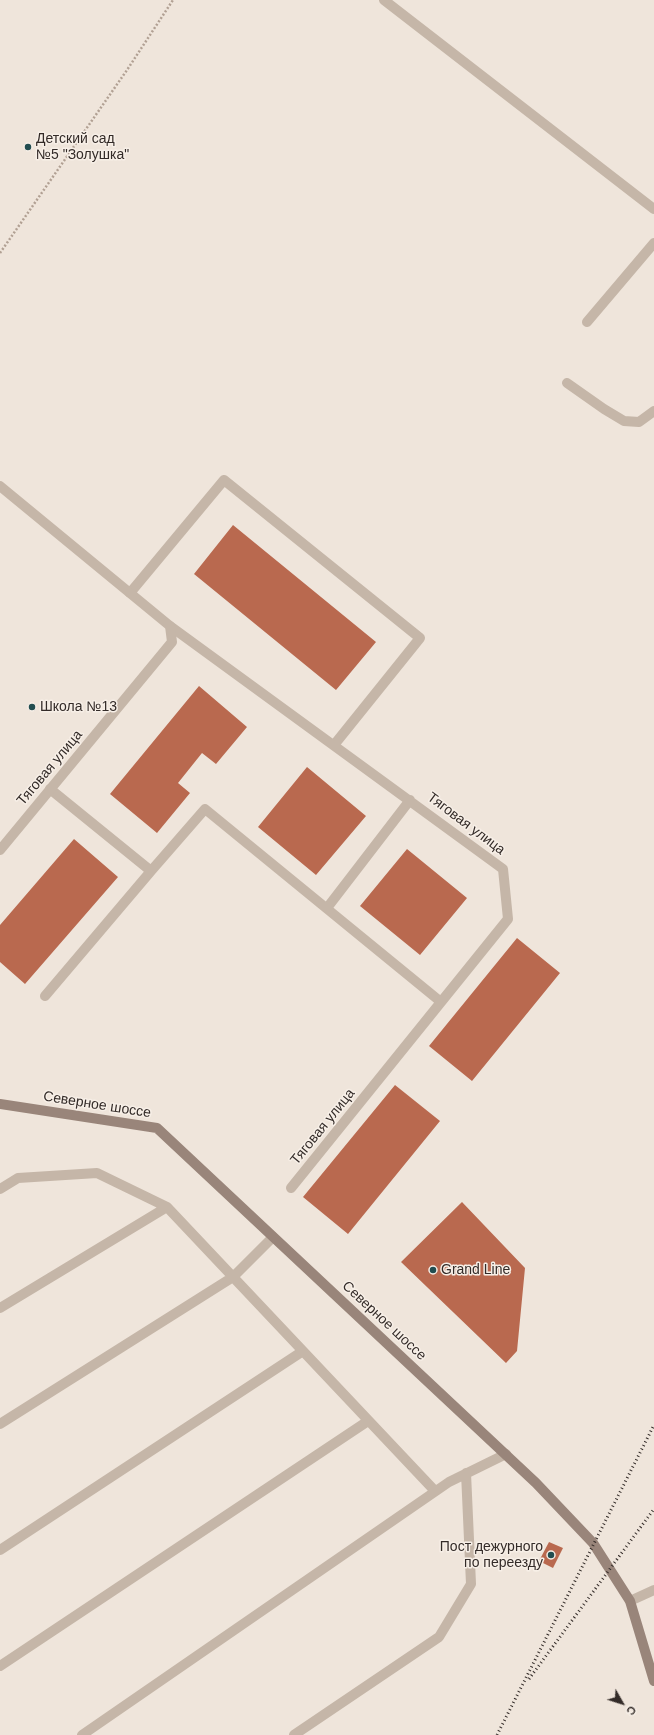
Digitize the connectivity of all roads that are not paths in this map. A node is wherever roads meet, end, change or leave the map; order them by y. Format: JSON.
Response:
{"nodes":[{"id":1,"x":384,"y":0,"type":"edge"},
{"id":2,"x":654,"y":209,"type":"edge"},
{"id":3,"x":654,"y":242,"type":"edge"},
{"id":4,"x":587,"y":322,"type":"dead end"},
{"id":5,"x":567,"y":383,"type":"dead end"},
{"id":6,"x":654,"y":411,"type":"edge"},
{"id":7,"x":0,"y":486,"type":"edge"},
{"id":8,"x":130,"y":593,"type":"junction"},
{"id":9,"x":170,"y":626,"type":"junction"},
{"id":10,"x":334,"y":745,"type":"junction"},
{"id":11,"x":50,"y":789,"type":"junction"},
{"id":12,"x":410,"y":800,"type":"junction"},
{"id":13,"x":0,"y":850,"type":"edge"},
{"id":14,"x":151,"y":871,"type":"junction"},
{"id":15,"x":327,"y":908,"type":"junction"},
{"id":16,"x":45,"y":996,"type":"dead end"},
{"id":17,"x":441,"y":1002,"type":"junction"},
{"id":18,"x":0,"y":1104,"type":"edge"},
{"id":19,"x":291,"y":1188,"type":"dead end"},
{"id":20,"x":0,"y":1190,"type":"edge"},
{"id":21,"x":167,"y":1207,"type":"junction"},
{"id":22,"x":273,"y":1237,"type":"junction"},
{"id":23,"x":233,"y":1277,"type":"junction"},
{"id":24,"x":0,"y":1308,"type":"edge"},
{"id":25,"x":303,"y":1351,"type":"junction"},
{"id":26,"x":368,"y":1420,"type":"junction"},
{"id":27,"x":0,"y":1424,"type":"edge"},
{"id":28,"x":506,"y":1454,"type":"junction"},
{"id":29,"x":466,"y":1473,"type":"junction"},
{"id":30,"x":435,"y":1491,"type":"junction"},
{"id":31,"x":0,"y":1550,"type":"edge"},
{"id":32,"x":654,"y":1590,"type":"edge"},
{"id":33,"x":630,"y":1602,"type":"junction"},
{"id":34,"x":0,"y":1666,"type":"edge"},
{"id":35,"x":654,"y":1681,"type":"edge"},
{"id":36,"x":82,"y":1735,"type":"edge"},
{"id":37,"x":294,"y":1735,"type":"edge"}],
"edges":[{"from":1,"to":2,"type":"street"},
{"from":3,"to":4,"type":"street"},
{"from":5,"to":6,"type":"street"},
{"from":7,"to":8,"type":"street","name":"Тяговая улица"},
{"from":8,"to":9,"type":"street","name":"Тяговая улица"},
{"from":8,"to":10,"type":"street"},
{"from":9,"to":10,"type":"street","name":"Тяговая улица"},
{"from":9,"to":11,"type":"street","name":"Тяговая улица"},
{"from":10,"to":12,"type":"street","name":"Тяговая улица"},
{"from":11,"to":13,"type":"street","name":"Тяговая улица"},
{"from":11,"to":14,"type":"street"},
{"from":12,"to":15,"type":"street"},
{"from":12,"to":17,"type":"street","name":"Тяговая улица"},
{"from":14,"to":15,"type":"street"},
{"from":14,"to":16,"type":"street"},
{"from":15,"to":17,"type":"street"},
{"from":17,"to":19,"type":"street","name":"Тяговая улица"},
{"from":18,"to":22,"type":"main road","name":"Северное шоссе"},
{"from":20,"to":21,"type":"street"},
{"from":21,"to":23,"type":"street"},
{"from":21,"to":24,"type":"street"},
{"from":22,"to":23,"type":"street"},
{"from":22,"to":28,"type":"main road","name":"Северное шоссе"},
{"from":23,"to":25,"type":"street"},
{"from":23,"to":27,"type":"street"},
{"from":25,"to":26,"type":"street"},
{"from":25,"to":31,"type":"street"},
{"from":26,"to":30,"type":"street"},
{"from":26,"to":34,"type":"street"},
{"from":28,"to":29,"type":"street"},
{"from":28,"to":33,"type":"main road","name":"Северное шоссе"},
{"from":29,"to":30,"type":"street"},
{"from":29,"to":37,"type":"street"},
{"from":30,"to":36,"type":"street"},
{"from":32,"to":33,"type":"street"},
{"from":33,"to":35,"type":"main road","name":"Северное шоссе"}]}
